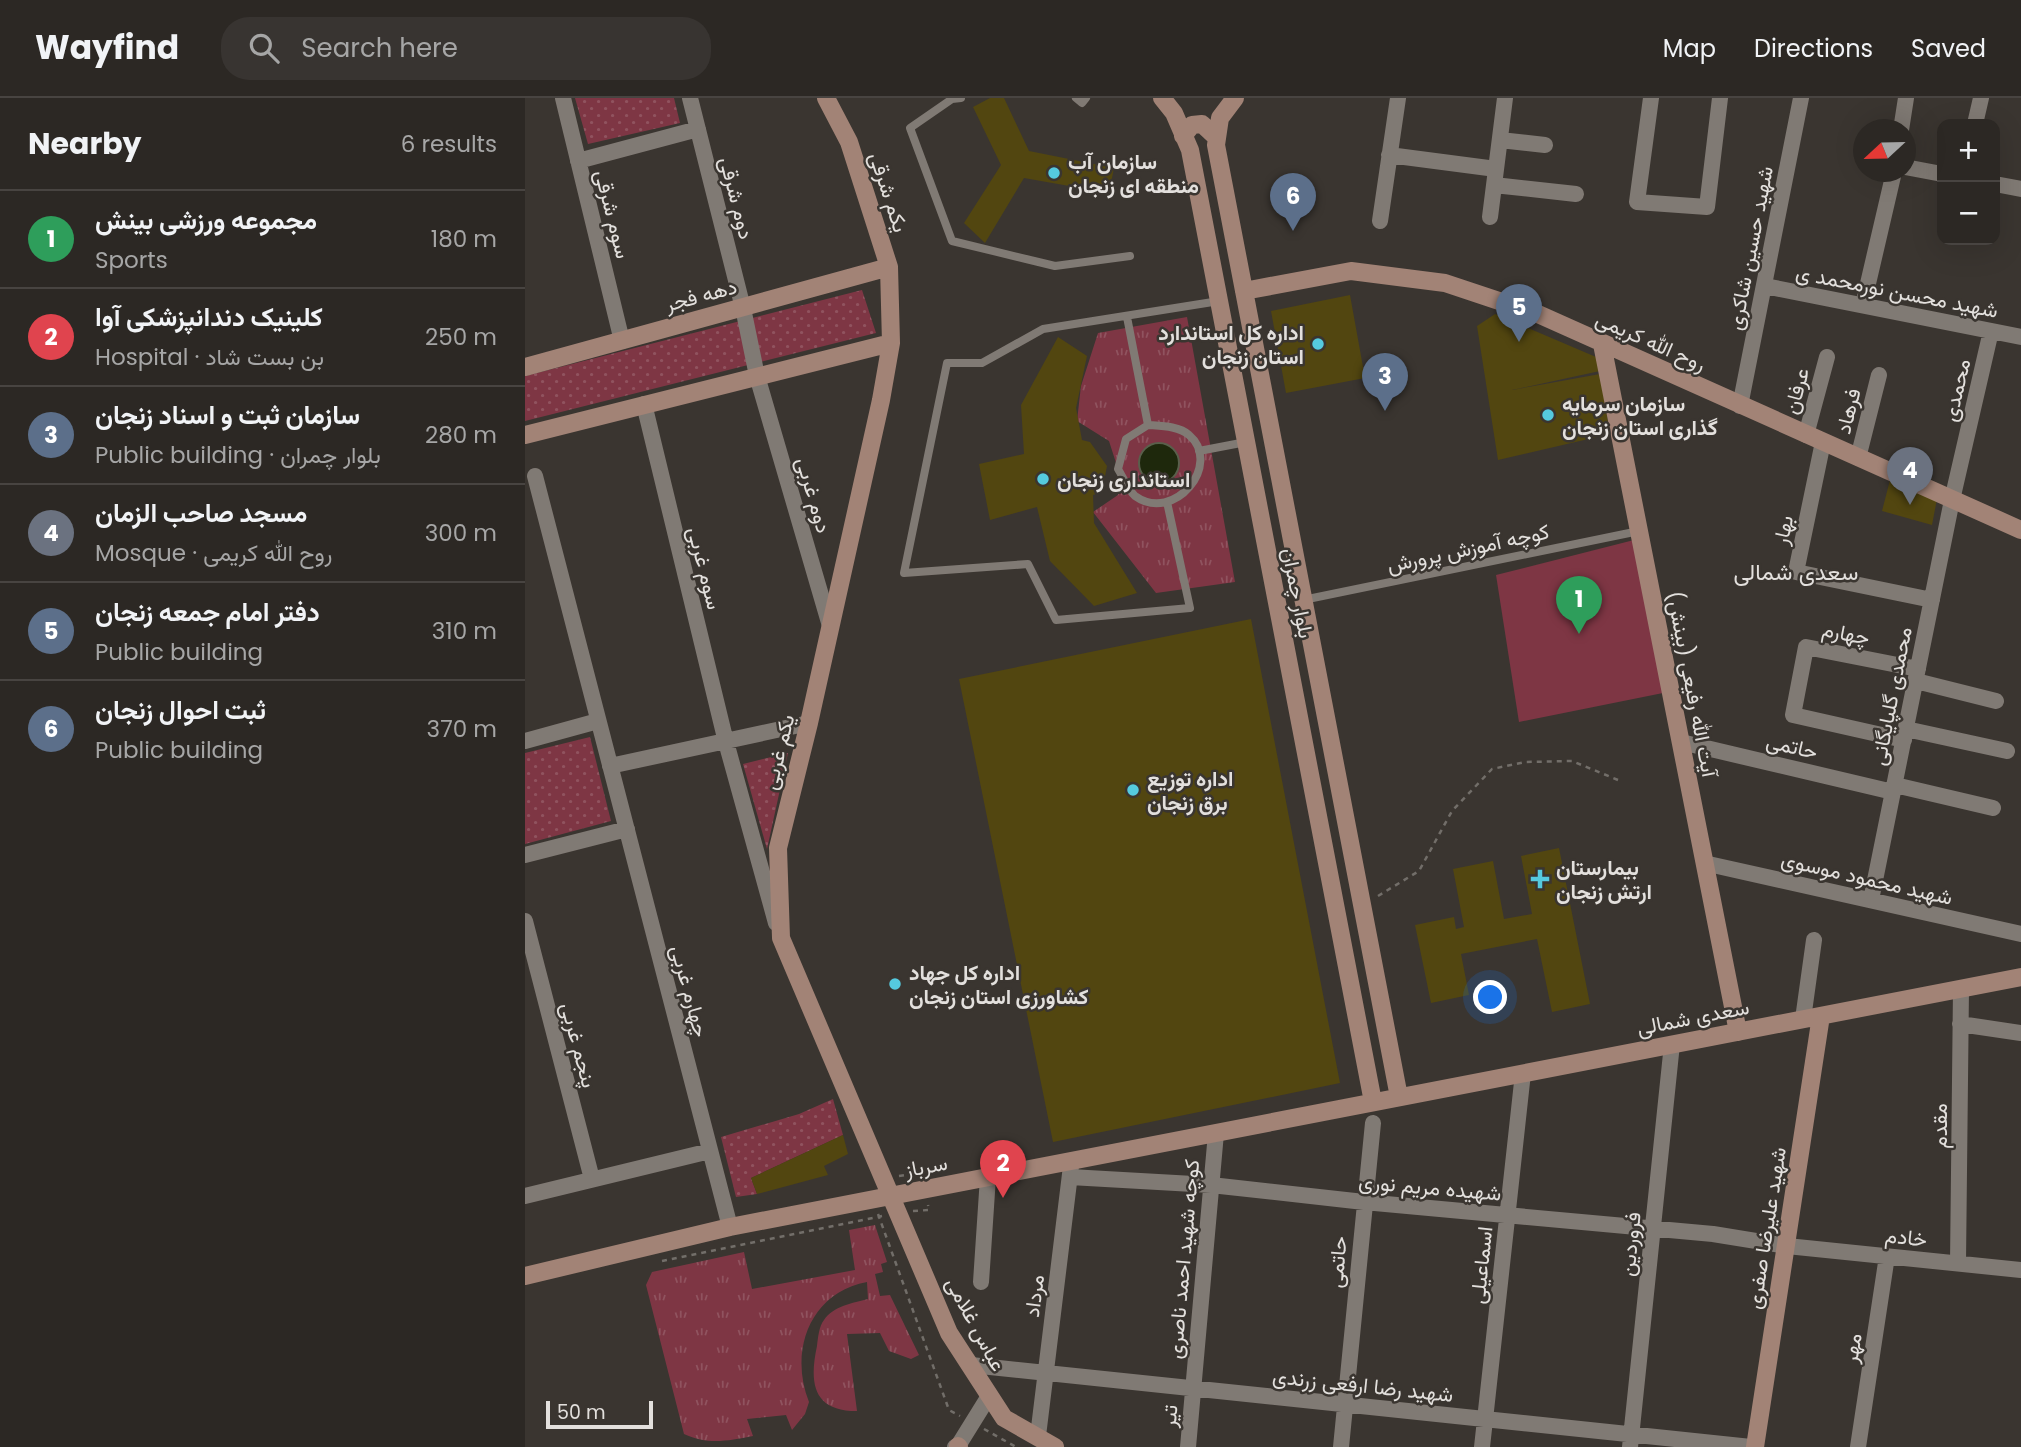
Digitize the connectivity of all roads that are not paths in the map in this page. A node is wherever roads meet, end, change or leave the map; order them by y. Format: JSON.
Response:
{"nodes":[{"id":1,"x":563,"y":98,"type":"edge"},
{"id":2,"x":690,"y":98,"type":"edge"},
{"id":3,"x":826,"y":98,"type":"edge"},
{"id":4,"x":955,"y":98,"type":"edge"},
{"id":5,"x":1076,"y":98,"type":"edge"},
{"id":6,"x":1086,"y":98,"type":"edge"},
{"id":7,"x":1162,"y":98,"type":"edge"},
{"id":8,"x":1235,"y":98,"type":"edge"},
{"id":9,"x":1398,"y":98,"type":"edge"},
{"id":10,"x":1505,"y":98,"type":"edge"},
{"id":11,"x":1651,"y":98,"type":"edge"},
{"id":12,"x":1720,"y":98,"type":"edge"},
{"id":13,"x":1801,"y":98,"type":"edge"},
{"id":14,"x":1906,"y":98,"type":"edge"},
{"id":15,"x":1981,"y":98,"type":"edge"},
{"id":16,"x":1903,"y":119,"type":"edge"},
{"id":17,"x":1976,"y":119,"type":"edge"},
{"id":18,"x":698,"y":129,"type":"junction"},
{"id":19,"x":1184,"y":136,"type":"junction"},
{"id":20,"x":1217,"y":138,"type":"junction"},
{"id":21,"x":1500,"y":140,"type":"junction"},
{"id":22,"x":1545,"y":145,"type":"dead end"},
{"id":23,"x":1389,"y":155,"type":"junction"},
{"id":24,"x":578,"y":161,"type":"junction"},
{"id":25,"x":1916,"y":169,"type":"edge"},
{"id":26,"x":1937,"y":173,"type":"edge"},
{"id":27,"x":1495,"y":177,"type":"junction"},
{"id":28,"x":1892,"y":182,"type":"edge"},
{"id":29,"x":2000,"y":185,"type":"edge"},
{"id":30,"x":2021,"y":189,"type":"edge"},
{"id":31,"x":1576,"y":194,"type":"dead end"},
{"id":32,"x":1490,"y":217,"type":"dead end"},
{"id":33,"x":1381,"y":221,"type":"dead end"},
{"id":34,"x":1130,"y":256,"type":"dead end"},
{"id":35,"x":889,"y":267,"type":"junction"},
{"id":36,"x":1765,"y":286,"type":"junction"},
{"id":37,"x":1244,"y":290,"type":"junction"},
{"id":38,"x":1219,"y":301,"type":"junction"},
{"id":39,"x":890,"y":305,"type":"joint"},
{"id":40,"x":1863,"y":305,"type":"junction"},
{"id":41,"x":743,"y":308,"type":"junction"},
{"id":42,"x":1127,"y":317,"type":"junction"},
{"id":43,"x":1991,"y":331,"type":"junction"},
{"id":44,"x":2021,"y":337,"type":"edge"},
{"id":45,"x":622,"y":341,"type":"junction"},
{"id":46,"x":891,"y":343,"type":"junction"},
{"id":47,"x":1602,"y":344,"type":"junction"},
{"id":48,"x":1826,"y":357,"type":"dead end"},
{"id":49,"x":525,"y":367,"type":"edge"},
{"id":50,"x":1879,"y":375,"type":"dead end"},
{"id":51,"x":757,"y":376,"type":"junction"},
{"id":52,"x":644,"y":404,"type":"junction"},
{"id":53,"x":1740,"y":406,"type":"junction"},
{"id":54,"x":1148,"y":425,"type":"junction"},
{"id":55,"x":525,"y":435,"type":"edge"},
{"id":56,"x":1806,"y":435,"type":"junction"},
{"id":57,"x":1246,"y":442,"type":"junction"},
{"id":58,"x":1823,"y":443,"type":"junction"},
{"id":59,"x":1199,"y":451,"type":"junction"},
{"id":60,"x":1858,"y":458,"type":"junction"},
{"id":61,"x":535,"y":476,"type":"dead end"},
{"id":62,"x":1952,"y":500,"type":"junction"},
{"id":63,"x":1167,"y":502,"type":"junction"},
{"id":64,"x":2021,"y":530,"type":"edge"},
{"id":65,"x":1639,"y":531,"type":"junction"},
{"id":66,"x":1303,"y":600,"type":"junction"},
{"id":67,"x":1932,"y":600,"type":"junction"},
{"id":68,"x":1277,"y":606,"type":"junction"},
{"id":69,"x":830,"y":626,"type":"junction"},
{"id":70,"x":1917,"y":675,"type":"junction"},
{"id":71,"x":1996,"y":701,"type":"dead end"},
{"id":72,"x":599,"y":721,"type":"junction"},
{"id":73,"x":809,"y":723,"type":"junction"},
{"id":74,"x":1905,"y":735,"type":"junction"},
{"id":75,"x":525,"y":741,"type":"edge"},
{"id":76,"x":726,"y":742,"type":"junction"},
{"id":77,"x":1681,"y":742,"type":"junction"},
{"id":78,"x":2007,"y":751,"type":"dead end"},
{"id":79,"x":610,"y":766,"type":"junction"},
{"id":80,"x":1894,"y":788,"type":"junction"},
{"id":81,"x":1993,"y":808,"type":"dead end"},
{"id":82,"x":627,"y":829,"type":"junction"},
{"id":83,"x":525,"y":855,"type":"edge"},
{"id":84,"x":1704,"y":863,"type":"junction"},
{"id":85,"x":1871,"y":900,"type":"junction"},
{"id":86,"x":525,"y":921,"type":"edge"},
{"id":87,"x":2021,"y":934,"type":"edge"},
{"id":88,"x":781,"y":938,"type":"junction"},
{"id":89,"x":1814,"y":940,"type":"dead end"},
{"id":90,"x":2021,"y":977,"type":"edge"},
{"id":91,"x":1961,"y":989,"type":"junction"},
{"id":92,"x":1822,"y":1016,"type":"junction"},
{"id":93,"x":1803,"y":1019,"type":"junction"},
{"id":94,"x":1961,"y":1024,"type":"junction"},
{"id":95,"x":1738,"y":1032,"type":"junction"},
{"id":96,"x":2021,"y":1033,"type":"edge"},
{"id":97,"x":1672,"y":1044,"type":"junction"},
{"id":98,"x":1362,"y":1046,"type":"junction"},
{"id":99,"x":1389,"y":1047,"type":"junction"},
{"id":100,"x":1523,"y":1073,"type":"junction"},
{"id":101,"x":1399,"y":1097,"type":"junction"},
{"id":102,"x":1373,"y":1102,"type":"junction"},
{"id":103,"x":1373,"y":1123,"type":"dead end"},
{"id":104,"x":1216,"y":1133,"type":"junction"},
{"id":105,"x":710,"y":1151,"type":"junction"},
{"id":106,"x":1071,"y":1169,"type":"junction"},
{"id":107,"x":988,"y":1177,"type":"junction"},
{"id":108,"x":593,"y":1180,"type":"junction"},
{"id":109,"x":1211,"y":1185,"type":"junction"},
{"id":110,"x":525,"y":1196,"type":"edge"},
{"id":111,"x":888,"y":1196,"type":"junction"},
{"id":112,"x":1364,"y":1202,"type":"junction"},
{"id":113,"x":1507,"y":1216,"type":"junction"},
{"id":114,"x":730,"y":1227,"type":"junction"},
{"id":115,"x":1653,"y":1228,"type":"junction"},
{"id":116,"x":1787,"y":1246,"type":"junction"},
{"id":117,"x":1887,"y":1256,"type":"junction"},
{"id":118,"x":1958,"y":1263,"type":"junction"},
{"id":119,"x":2021,"y":1270,"type":"edge"},
{"id":120,"x":527,"y":1275,"type":"edge"},
{"id":121,"x":981,"y":1282,"type":"dead end"},
{"id":122,"x":971,"y":1366,"type":"junction"},
{"id":123,"x":1045,"y":1373,"type":"junction"},
{"id":124,"x":1193,"y":1389,"type":"junction"},
{"id":125,"x":989,"y":1396,"type":"junction"},
{"id":126,"x":1346,"y":1405,"type":"junction"},
{"id":127,"x":1485,"y":1419,"type":"junction"},
{"id":128,"x":1038,"y":1436,"type":"junction"},
{"id":129,"x":1630,"y":1441,"type":"edge"},
{"id":130,"x":957,"y":1447,"type":"edge"},
{"id":131,"x":1055,"y":1447,"type":"edge"},
{"id":132,"x":1188,"y":1447,"type":"edge"},
{"id":133,"x":1341,"y":1447,"type":"edge"},
{"id":134,"x":1482,"y":1447,"type":"edge"},
{"id":135,"x":1753,"y":1447,"type":"edge"},
{"id":136,"x":1858,"y":1447,"type":"edge"}],
"edges":[{"from":1,"to":24,"type":"street","name":"سوم شرقی"},
{"from":2,"to":18,"type":"street","name":"دوم شرقی"},
{"from":3,"to":35,"type":"street","name":"یکم شرقی"},
{"from":4,"to":34,"type":"lane"},
{"from":5,"to":6,"type":"lane"},
{"from":7,"to":19,"type":"street","name":"بلوار چمران"},
{"from":8,"to":20,"type":"street"},
{"from":9,"to":23,"type":"street"},
{"from":10,"to":21,"type":"street"},
{"from":11,"to":12,"type":"street"},
{"from":13,"to":36,"type":"street","name":"شهید حسین شاکری"},
{"from":14,"to":16,"type":"street"},
{"from":15,"to":17,"type":"street"},
{"from":18,"to":24,"type":"street"},
{"from":18,"to":41,"type":"street","name":"دوم شرقی"},
{"from":19,"to":20,"type":"street"},
{"from":19,"to":38,"type":"street","name":"بلوار چمران"},
{"from":20,"to":37,"type":"street","name":"بلوار چمران"},
{"from":21,"to":22,"type":"street"},
{"from":21,"to":27,"type":"street"},
{"from":23,"to":27,"type":"street"},
{"from":23,"to":33,"type":"street"},
{"from":24,"to":45,"type":"street","name":"سوم شرقی"},
{"from":25,"to":26,"type":"street"},
{"from":27,"to":31,"type":"street"},
{"from":27,"to":32,"type":"street"},
{"from":28,"to":40,"type":"street"},
{"from":29,"to":30,"type":"street"},
{"from":35,"to":39,"type":"street","name":"یکم شرقی"},
{"from":35,"to":41,"type":"street","name":"دهه فجر"},
{"from":36,"to":40,"type":"street","name":"شهید محسن نورمحمد ی"},
{"from":36,"to":53,"type":"street","name":"شهید حسین شاکری"},
{"from":37,"to":47,"type":"street","name":"روح الله کریمی"},
{"from":37,"to":66,"type":"street","name":"بلوار چمران"},
{"from":38,"to":42,"type":"lane"},
{"from":38,"to":57,"type":"street","name":"بلوار چمران"},
{"from":39,"to":46,"type":"street","name":"یکم غربی"},
{"from":40,"to":43,"type":"street","name":"شهید محسن نورمحمد ی"},
{"from":41,"to":45,"type":"street","name":"دهه فجر"},
{"from":41,"to":51,"type":"street","name":"دوم شرقی"},
{"from":42,"to":54,"type":"lane"},
{"from":42,"to":63,"type":"lane"},
{"from":43,"to":44,"type":"street","name":"شهید محسن نورمحمد ی"},
{"from":43,"to":62,"type":"street","name":"محمدی"},
{"from":45,"to":49,"type":"street","name":"دهه فجر"},
{"from":46,"to":51,"type":"street"},
{"from":46,"to":69,"type":"street","name":"یکم غربی"},
{"from":47,"to":53,"type":"street","name":"روح الله کریمی"},
{"from":47,"to":65,"type":"street","name":"آیت الله رفیعی (بینش)"},
{"from":48,"to":56,"type":"street","name":"عرفان"},
{"from":50,"to":60,"type":"street","name":"فرهاد"},
{"from":51,"to":52,"type":"street"},
{"from":51,"to":69,"type":"street","name":"دوم غربی"},
{"from":52,"to":55,"type":"street"},
{"from":52,"to":76,"type":"street","name":"سوم غربی"},
{"from":53,"to":56,"type":"street","name":"روح الله کریمی"},
{"from":54,"to":59,"type":"lane"},
{"from":54,"to":63,"type":"lane"},
{"from":56,"to":58,"type":"street","name":"روح الله کریمی"},
{"from":57,"to":59,"type":"lane"},
{"from":57,"to":68,"type":"street","name":"بلوار چمران"},
{"from":58,"to":60,"type":"street","name":"روح الله کریمی"},
{"from":58,"to":67,"type":"street","name":"بهار"},
{"from":59,"to":63,"type":"lane"},
{"from":60,"to":62,"type":"street","name":"روح الله کریمی"},
{"from":61,"to":72,"type":"street","name":"چهارم غربی"},
{"from":62,"to":64,"type":"street","name":"روح الله کریمی"},
{"from":62,"to":67,"type":"street","name":"محمدی گلپایگانی"},
{"from":65,"to":66,"type":"lane","name":"کوچه آموزش پرورش"},
{"from":65,"to":77,"type":"street","name":"آیت الله رفیعی (بینش)"},
{"from":66,"to":68,"type":"street"},
{"from":66,"to":99,"type":"street","name":"بلوار چمران"},
{"from":67,"to":70,"type":"street","name":"محمدی گلپایگانی"},
{"from":68,"to":98,"type":"street","name":"بلوار چمران"},
{"from":69,"to":73,"type":"street","name":"یکم غربی"},
{"from":70,"to":71,"type":"street","name":"چهارم"},
{"from":70,"to":74,"type":"street","name":"محمدی گلپایگانی"},
{"from":70,"to":74,"type":"street","name":"چهارم"},
{"from":72,"to":75,"type":"street"},
{"from":72,"to":79,"type":"street","name":"چهارم غربی"},
{"from":73,"to":76,"type":"street"},
{"from":73,"to":88,"type":"street","name":"یکم غربی"},
{"from":74,"to":78,"type":"street"},
{"from":74,"to":80,"type":"street","name":"محمدی گلپایگانی"},
{"from":76,"to":79,"type":"street"},
{"from":76,"to":88,"type":"street","name":"سوم غربی"},
{"from":77,"to":80,"type":"street","name":"حاتمی"},
{"from":77,"to":84,"type":"street","name":"آیت الله رفیعی (بینش)"},
{"from":79,"to":82,"type":"street","name":"چهارم غربی"},
{"from":80,"to":81,"type":"street","name":"حاتمی"},
{"from":80,"to":85,"type":"street","name":"محمدی گلپایگانی"},
{"from":82,"to":83,"type":"street"},
{"from":82,"to":105,"type":"street","name":"چهارم غربی"},
{"from":84,"to":85,"type":"street","name":"شهید محمود موسوی"},
{"from":84,"to":95,"type":"street","name":"آیت الله رفیعی (بینش)"},
{"from":85,"to":87,"type":"street","name":"شهید محمود موسوی"},
{"from":86,"to":108,"type":"street","name":"پنجم غربی"},
{"from":88,"to":111,"type":"street","name":"یکم غربی"},
{"from":89,"to":93,"type":"street"},
{"from":90,"to":91,"type":"street","name":"سعدی شمالی"},
{"from":91,"to":92,"type":"street","name":"سعدی شمالی"},
{"from":91,"to":94,"type":"street","name":"مقدم"},
{"from":92,"to":93,"type":"street","name":"سعدی شمالی"},
{"from":92,"to":116,"type":"street","name":"شهید علیرضا صفری"},
{"from":93,"to":95,"type":"street","name":"سعدی شمالی"},
{"from":94,"to":96,"type":"street"},
{"from":94,"to":118,"type":"street","name":"مقدم"},
{"from":95,"to":97,"type":"street","name":"سعدی شمالی"},
{"from":97,"to":100,"type":"street","name":"سعدی شمالی"},
{"from":97,"to":115,"type":"street","name":"فروردین"},
{"from":98,"to":99,"type":"street"},
{"from":98,"to":102,"type":"street","name":"بلوار چمران"},
{"from":99,"to":101,"type":"street","name":"بلوار چمران"},
{"from":100,"to":101,"type":"street","name":"سعدی شمالی"},
{"from":100,"to":113,"type":"street","name":"اسماعیلی"},
{"from":101,"to":102,"type":"street","name":"سعدی شمالی"},
{"from":102,"to":104,"type":"street","name":"سرباز"},
{"from":103,"to":112,"type":"street","name":"حاتمی"},
{"from":104,"to":106,"type":"street","name":"سرباز"},
{"from":104,"to":109,"type":"street","name":"کوچه شهید احمد ناصری"},
{"from":105,"to":108,"type":"street"},
{"from":105,"to":114,"type":"street","name":"چهارم غربی"},
{"from":106,"to":107,"type":"street","name":"سرباز"},
{"from":106,"to":109,"type":"street","name":"شهیده مریم نوری"},
{"from":106,"to":123,"type":"street","name":"مرداد"},
{"from":107,"to":111,"type":"street","name":"سرباز"},
{"from":107,"to":121,"type":"street"},
{"from":108,"to":110,"type":"street"},
{"from":109,"to":112,"type":"street","name":"شهیده مریم نوری"},
{"from":109,"to":124,"type":"street","name":"کوچه شهید احمد ناصری"},
{"from":111,"to":114,"type":"street","name":"سرباز"},
{"from":111,"to":122,"type":"street","name":"عباس غلامی"},
{"from":112,"to":113,"type":"street","name":"شهیده مریم نوری"},
{"from":112,"to":126,"type":"street","name":"حاتمی"},
{"from":113,"to":115,"type":"street","name":"شهیده مریم نوری"},
{"from":113,"to":127,"type":"street","name":"اسماعیلی"},
{"from":114,"to":120,"type":"street","name":"سرباز"},
{"from":115,"to":116,"type":"street","name":"شهیده مریم نوری"},
{"from":115,"to":129,"type":"street","name":"فروردین"},
{"from":116,"to":117,"type":"street","name":"خادم"},
{"from":116,"to":135,"type":"street","name":"شهید علیرضا صفری"},
{"from":117,"to":118,"type":"street","name":"خادم"},
{"from":117,"to":136,"type":"street","name":"مهر"},
{"from":118,"to":119,"type":"street","name":"خادم"},
{"from":122,"to":123,"type":"street","name":"شهید رضا ارفعی زرندی"},
{"from":122,"to":125,"type":"street","name":"عباس غلامی"},
{"from":123,"to":124,"type":"street","name":"شهید رضا ارفعی زرندی"},
{"from":123,"to":128,"type":"street","name":"مرداد"},
{"from":124,"to":126,"type":"street","name":"شهید رضا ارفعی زرندی"},
{"from":124,"to":132,"type":"street","name":"تیر"},
{"from":125,"to":128,"type":"street","name":"عباس غلامی"},
{"from":125,"to":130,"type":"street"},
{"from":126,"to":127,"type":"street","name":"شهید رضا ارفعی زرندی"},
{"from":126,"to":133,"type":"street","name":"حاتمی"},
{"from":127,"to":129,"type":"street","name":"شهید رضا ارفعی زرندی"},
{"from":127,"to":134,"type":"street","name":"اسماعیلی"},
{"from":128,"to":131,"type":"street","name":"عباس غلامی"},
{"from":129,"to":135,"type":"street","name":"شهید رضا ارفعی زرندی"}]}
